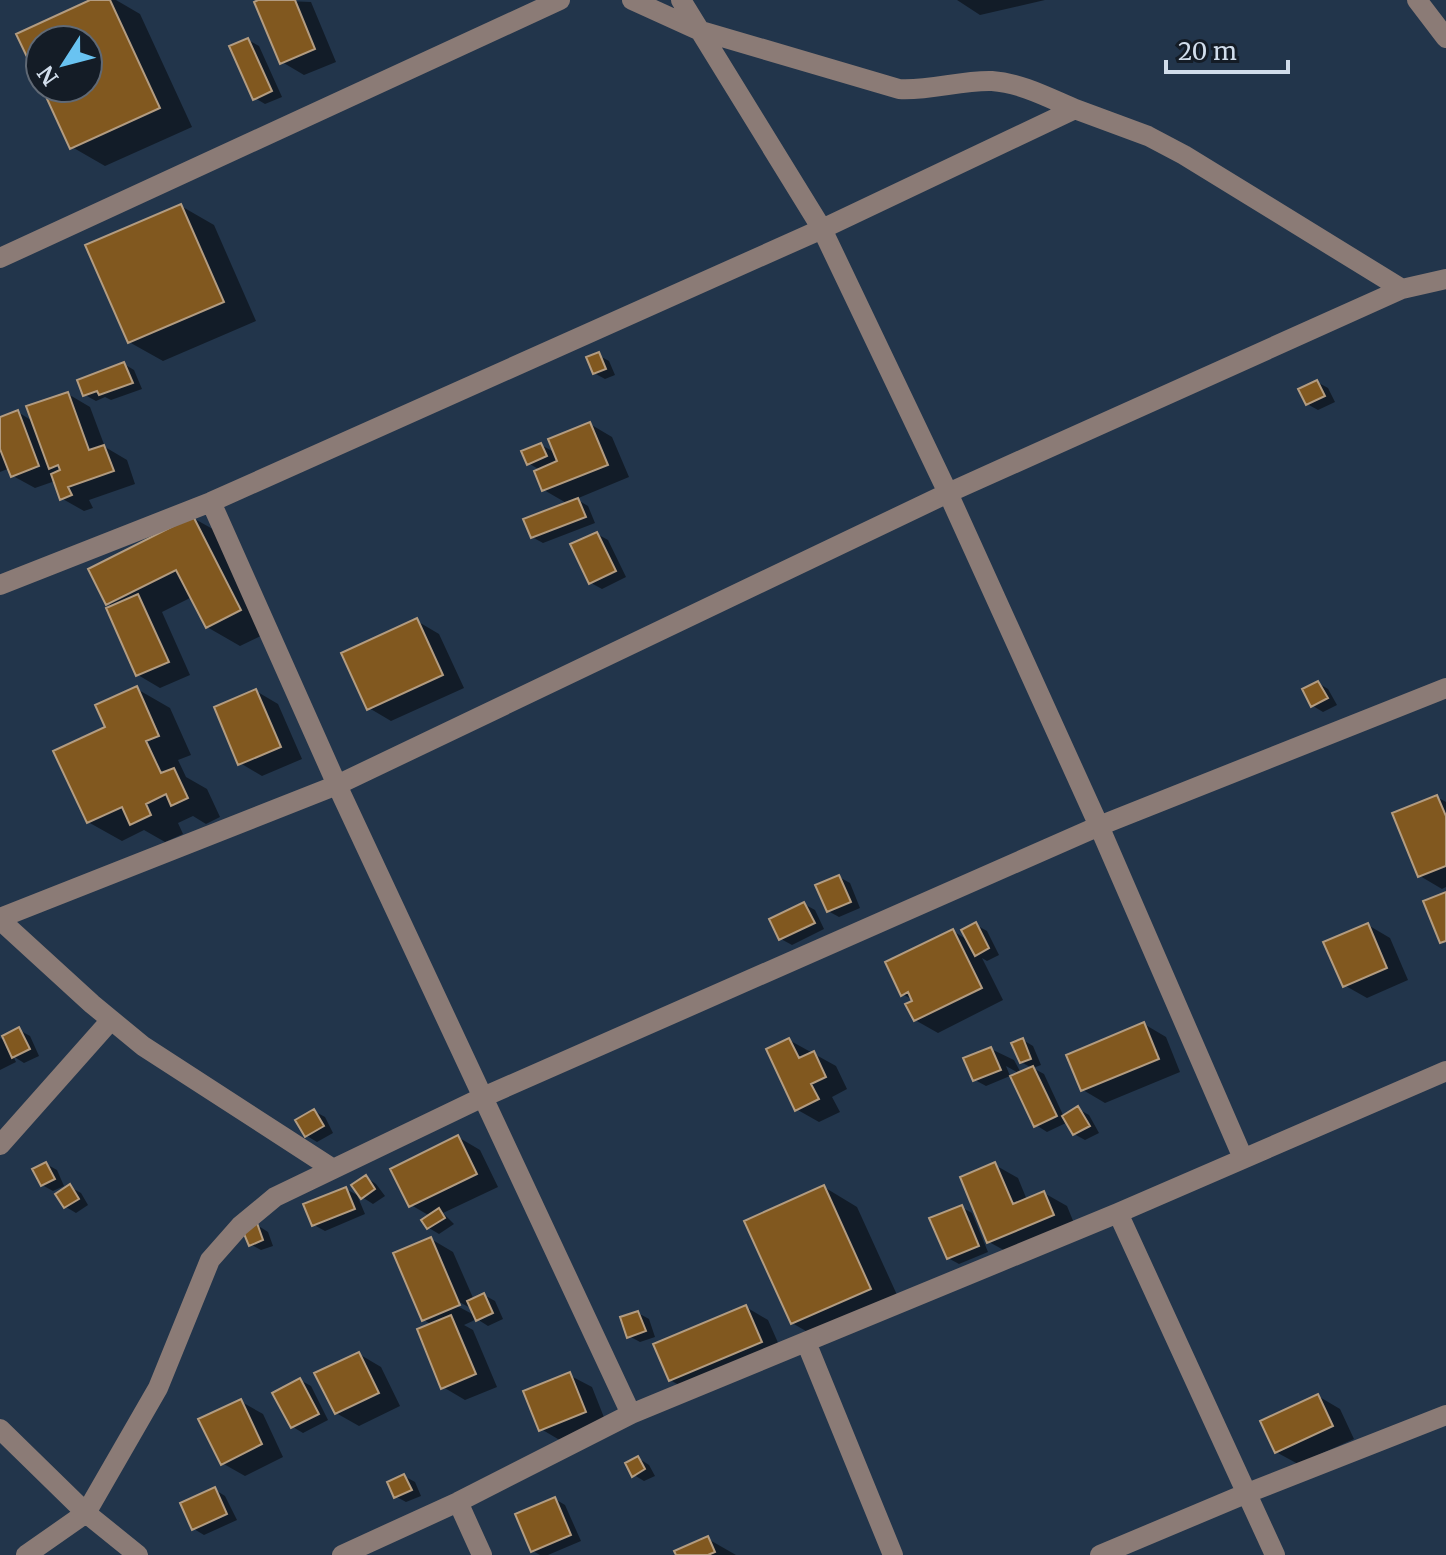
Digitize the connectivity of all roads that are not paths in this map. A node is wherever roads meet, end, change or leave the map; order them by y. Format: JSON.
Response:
{"nodes":[{"id":1,"x":560,"y":0,"type":"edge"},
{"id":2,"x":632,"y":0,"type":"edge"},
{"id":3,"x":681,"y":0,"type":"edge"},
{"id":4,"x":1417,"y":0,"type":"edge"},
{"id":5,"x":698,"y":30,"type":"junction"},
{"id":6,"x":1446,"y":38,"type":"edge"},
{"id":7,"x":1075,"y":109,"type":"junction"},
{"id":8,"x":822,"y":229,"type":"junction"},
{"id":9,"x":0,"y":258,"type":"edge"},
{"id":10,"x":1446,"y":279,"type":"edge"},
{"id":11,"x":1402,"y":289,"type":"junction"},
{"id":12,"x":948,"y":493,"type":"junction"},
{"id":13,"x":211,"y":502,"type":"junction"},
{"id":14,"x":0,"y":585,"type":"edge"},
{"id":15,"x":1446,"y":688,"type":"edge"},
{"id":16,"x":337,"y":785,"type":"junction"},
{"id":17,"x":1099,"y":826,"type":"junction"},
{"id":18,"x":0,"y":919,"type":"edge"},
{"id":19,"x":111,"y":1020,"type":"junction"},
{"id":20,"x":1446,"y":1071,"type":"edge"},
{"id":21,"x":481,"y":1098,"type":"junction"},
{"id":22,"x":0,"y":1145,"type":"edge"},
{"id":23,"x":1243,"y":1158,"type":"junction"},
{"id":24,"x":333,"y":1169,"type":"junction"},
{"id":25,"x":1118,"y":1213,"type":"junction"},
{"id":26,"x":806,"y":1342,"type":"junction"},
{"id":27,"x":631,"y":1414,"type":"junction"},
{"id":28,"x":1446,"y":1415,"type":"edge"},
{"id":29,"x":0,"y":1429,"type":"edge"},
{"id":30,"x":1245,"y":1494,"type":"junction"},
{"id":31,"x":458,"y":1502,"type":"junction"},
{"id":32,"x":86,"y":1513,"type":"junction"},
{"id":33,"x":26,"y":1555,"type":"edge"},
{"id":34,"x":138,"y":1555,"type":"edge"},
{"id":35,"x":342,"y":1555,"type":"edge"},
{"id":36,"x":482,"y":1555,"type":"edge"},
{"id":37,"x":893,"y":1555,"type":"edge"},
{"id":38,"x":1100,"y":1555,"type":"edge"},
{"id":39,"x":1275,"y":1555,"type":"edge"}],
"edges":[{"from":1,"to":9,"type":"street"},
{"from":2,"to":5,"type":"street"},
{"from":3,"to":5,"type":"street"},
{"from":4,"to":6,"type":"street"},
{"from":5,"to":7,"type":"street"},
{"from":5,"to":8,"type":"street"},
{"from":7,"to":8,"type":"street"},
{"from":7,"to":11,"type":"street"},
{"from":8,"to":12,"type":"street"},
{"from":8,"to":13,"type":"street"},
{"from":10,"to":11,"type":"street"},
{"from":11,"to":12,"type":"street"},
{"from":12,"to":16,"type":"street"},
{"from":12,"to":17,"type":"street"},
{"from":13,"to":14,"type":"street"},
{"from":13,"to":16,"type":"street"},
{"from":15,"to":17,"type":"street"},
{"from":16,"to":18,"type":"street"},
{"from":16,"to":21,"type":"street"},
{"from":17,"to":21,"type":"street"},
{"from":17,"to":23,"type":"street"},
{"from":18,"to":19,"type":"street"},
{"from":19,"to":22,"type":"street"},
{"from":19,"to":24,"type":"street"},
{"from":20,"to":23,"type":"street"},
{"from":21,"to":24,"type":"street"},
{"from":21,"to":27,"type":"street"},
{"from":23,"to":25,"type":"street"},
{"from":24,"to":32,"type":"street"},
{"from":25,"to":26,"type":"street"},
{"from":25,"to":30,"type":"street"},
{"from":26,"to":27,"type":"street"},
{"from":26,"to":37,"type":"street"},
{"from":27,"to":31,"type":"street"},
{"from":28,"to":30,"type":"street"},
{"from":29,"to":32,"type":"street"},
{"from":30,"to":38,"type":"street"},
{"from":30,"to":39,"type":"street"},
{"from":31,"to":35,"type":"street"},
{"from":31,"to":36,"type":"street"},
{"from":32,"to":33,"type":"street"},
{"from":32,"to":34,"type":"street"}]}
